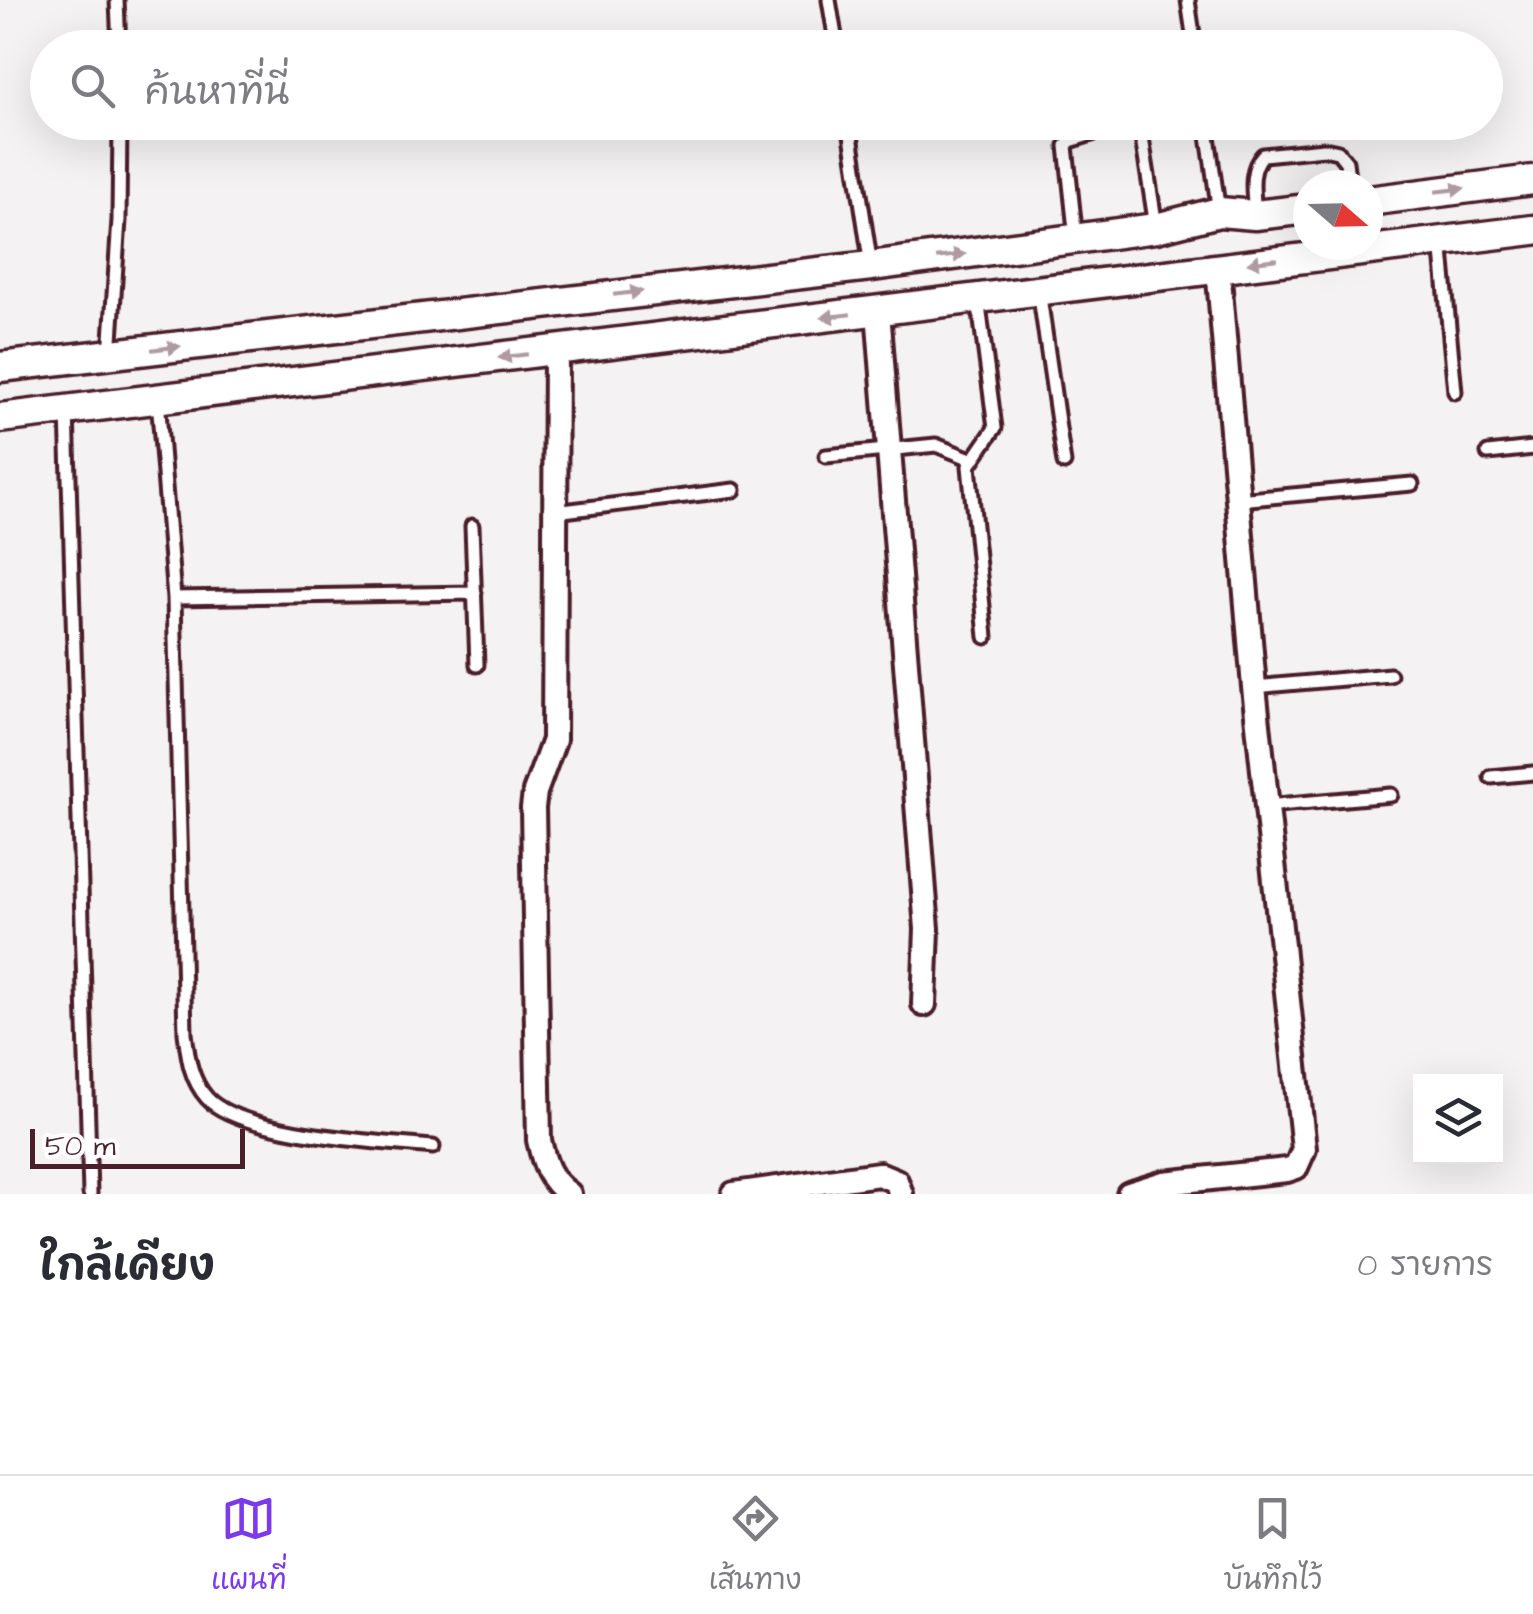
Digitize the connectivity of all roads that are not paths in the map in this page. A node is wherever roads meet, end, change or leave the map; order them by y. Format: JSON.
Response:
{"nodes":[{"id":1,"x":117,"y":0,"type":"edge"},
{"id":2,"x":829,"y":0,"type":"edge"},
{"id":3,"x":1188,"y":0,"type":"edge"},
{"id":4,"x":118,"y":30,"type":"edge"},
{"id":5,"x":834,"y":30,"type":"edge"},
{"id":6,"x":1192,"y":30,"type":"edge"},
{"id":7,"x":120,"y":140,"type":"edge"},
{"id":8,"x":851,"y":140,"type":"edge"},
{"id":9,"x":1074,"y":140,"type":"edge"},
{"id":10,"x":1142,"y":140,"type":"edge"},
{"id":11,"x":1209,"y":140,"type":"edge"},
{"id":12,"x":1347,"y":170,"type":"edge"},
{"id":13,"x":1533,"y":180,"type":"edge"},
{"id":14,"x":1383,"y":199,"type":"edge"},
{"id":15,"x":1293,"y":211,"type":"edge"},
{"id":16,"x":1219,"y":212,"type":"junction"},
{"id":17,"x":1255,"y":216,"type":"junction"},
{"id":18,"x":1156,"y":228,"type":"junction"},
{"id":19,"x":1533,"y":230,"type":"edge"},
{"id":20,"x":1076,"y":239,"type":"junction"},
{"id":21,"x":1442,"y":240,"type":"junction"},
{"id":22,"x":871,"y":266,"type":"junction"},
{"id":23,"x":1218,"y":266,"type":"junction"},
{"id":24,"x":1039,"y":290,"type":"junction"},
{"id":25,"x":978,"y":298,"type":"junction"},
{"id":26,"x":878,"y":310,"type":"junction"},
{"id":27,"x":556,"y":351,"type":"junction"},
{"id":28,"x":110,"y":355,"type":"junction"},
{"id":29,"x":0,"y":367,"type":"edge"},
{"id":30,"x":1455,"y":392,"type":"dead end"},
{"id":31,"x":158,"y":399,"type":"junction"},
{"id":32,"x":67,"y":410,"type":"junction"},
{"id":33,"x":0,"y":418,"type":"edge"},
{"id":34,"x":1533,"y":448,"type":"edge"},
{"id":35,"x":889,"y":450,"type":"junction"},
{"id":36,"x":1488,"y":452,"type":"dead end"},
{"id":37,"x":826,"y":456,"type":"dead end"},
{"id":38,"x":971,"y":459,"type":"junction"},
{"id":39,"x":1064,"y":463,"type":"dead end"},
{"id":40,"x":1412,"y":484,"type":"dead end"},
{"id":41,"x":734,"y":490,"type":"dead end"},
{"id":42,"x":1238,"y":500,"type":"junction"},
{"id":43,"x":554,"y":512,"type":"junction"},
{"id":44,"x":472,"y":526,"type":"dead end"},
{"id":45,"x":474,"y":594,"type":"junction"},
{"id":46,"x":174,"y":598,"type":"junction"},
{"id":47,"x":986,"y":636,"type":"dead end"},
{"id":48,"x":478,"y":665,"type":"dead end"},
{"id":49,"x":1390,"y":676,"type":"dead end"},
{"id":50,"x":1254,"y":688,"type":"junction"},
{"id":51,"x":1533,"y":772,"type":"edge"},
{"id":52,"x":1491,"y":777,"type":"dead end"},
{"id":53,"x":1391,"y":795,"type":"dead end"},
{"id":54,"x":1266,"y":806,"type":"junction"},
{"id":55,"x":924,"y":1004,"type":"dead end"},
{"id":56,"x":433,"y":1147,"type":"dead end"},
{"id":57,"x":558,"y":1190,"type":"edge"},
{"id":58,"x":90,"y":1194,"type":"edge"},
{"id":59,"x":734,"y":1194,"type":"edge"},
{"id":60,"x":900,"y":1194,"type":"edge"},
{"id":61,"x":1129,"y":1194,"type":"edge"}],
"edges":[{"from":1,"to":4,"type":"lane"},
{"from":2,"to":5,"type":"lane"},
{"from":3,"to":6,"type":"lane"},
{"from":7,"to":28,"type":"lane"},
{"from":8,"to":22,"type":"lane"},
{"from":9,"to":20,"type":"lane"},
{"from":10,"to":18,"type":"lane"},
{"from":11,"to":16,"type":"lane"},
{"from":12,"to":17,"type":"lane"},
{"from":14,"to":13,"type":"street","one_way":true},
{"from":15,"to":17,"type":"street"},
{"from":16,"to":17,"type":"street"},
{"from":16,"to":18,"type":"street"},
{"from":18,"to":20,"type":"street"},
{"from":19,"to":21,"type":"street"},
{"from":22,"to":20,"type":"street","one_way":true},
{"from":21,"to":23,"type":"street","one_way":true},
{"from":21,"to":30,"type":"lane"},
{"from":28,"to":22,"type":"street","one_way":true},
{"from":23,"to":24,"type":"street"},
{"from":23,"to":42,"type":"street"},
{"from":24,"to":25,"type":"street"},
{"from":24,"to":39,"type":"lane"},
{"from":25,"to":26,"type":"street"},
{"from":25,"to":38,"type":"lane"},
{"from":26,"to":27,"type":"street","one_way":true},
{"from":26,"to":35,"type":"street"},
{"from":27,"to":31,"type":"street","one_way":true},
{"from":27,"to":43,"type":"street"},
{"from":28,"to":29,"type":"street"},
{"from":31,"to":32,"type":"street"},
{"from":31,"to":46,"type":"lane"},
{"from":32,"to":33,"type":"street"},
{"from":32,"to":58,"type":"lane"},
{"from":34,"to":36,"type":"lane"},
{"from":35,"to":37,"type":"lane"},
{"from":35,"to":38,"type":"lane"},
{"from":35,"to":55,"type":"street"},
{"from":38,"to":47,"type":"lane"},
{"from":40,"to":42,"type":"lane"},
{"from":41,"to":43,"type":"lane"},
{"from":42,"to":50,"type":"street"},
{"from":43,"to":57,"type":"street"},
{"from":44,"to":45,"type":"lane"},
{"from":45,"to":46,"type":"lane"},
{"from":45,"to":48,"type":"lane"},
{"from":46,"to":56,"type":"lane"},
{"from":49,"to":50,"type":"lane"},
{"from":50,"to":54,"type":"street"},
{"from":51,"to":52,"type":"lane"},
{"from":53,"to":54,"type":"lane"},
{"from":54,"to":61,"type":"street"},
{"from":59,"to":60,"type":"street"}]}
